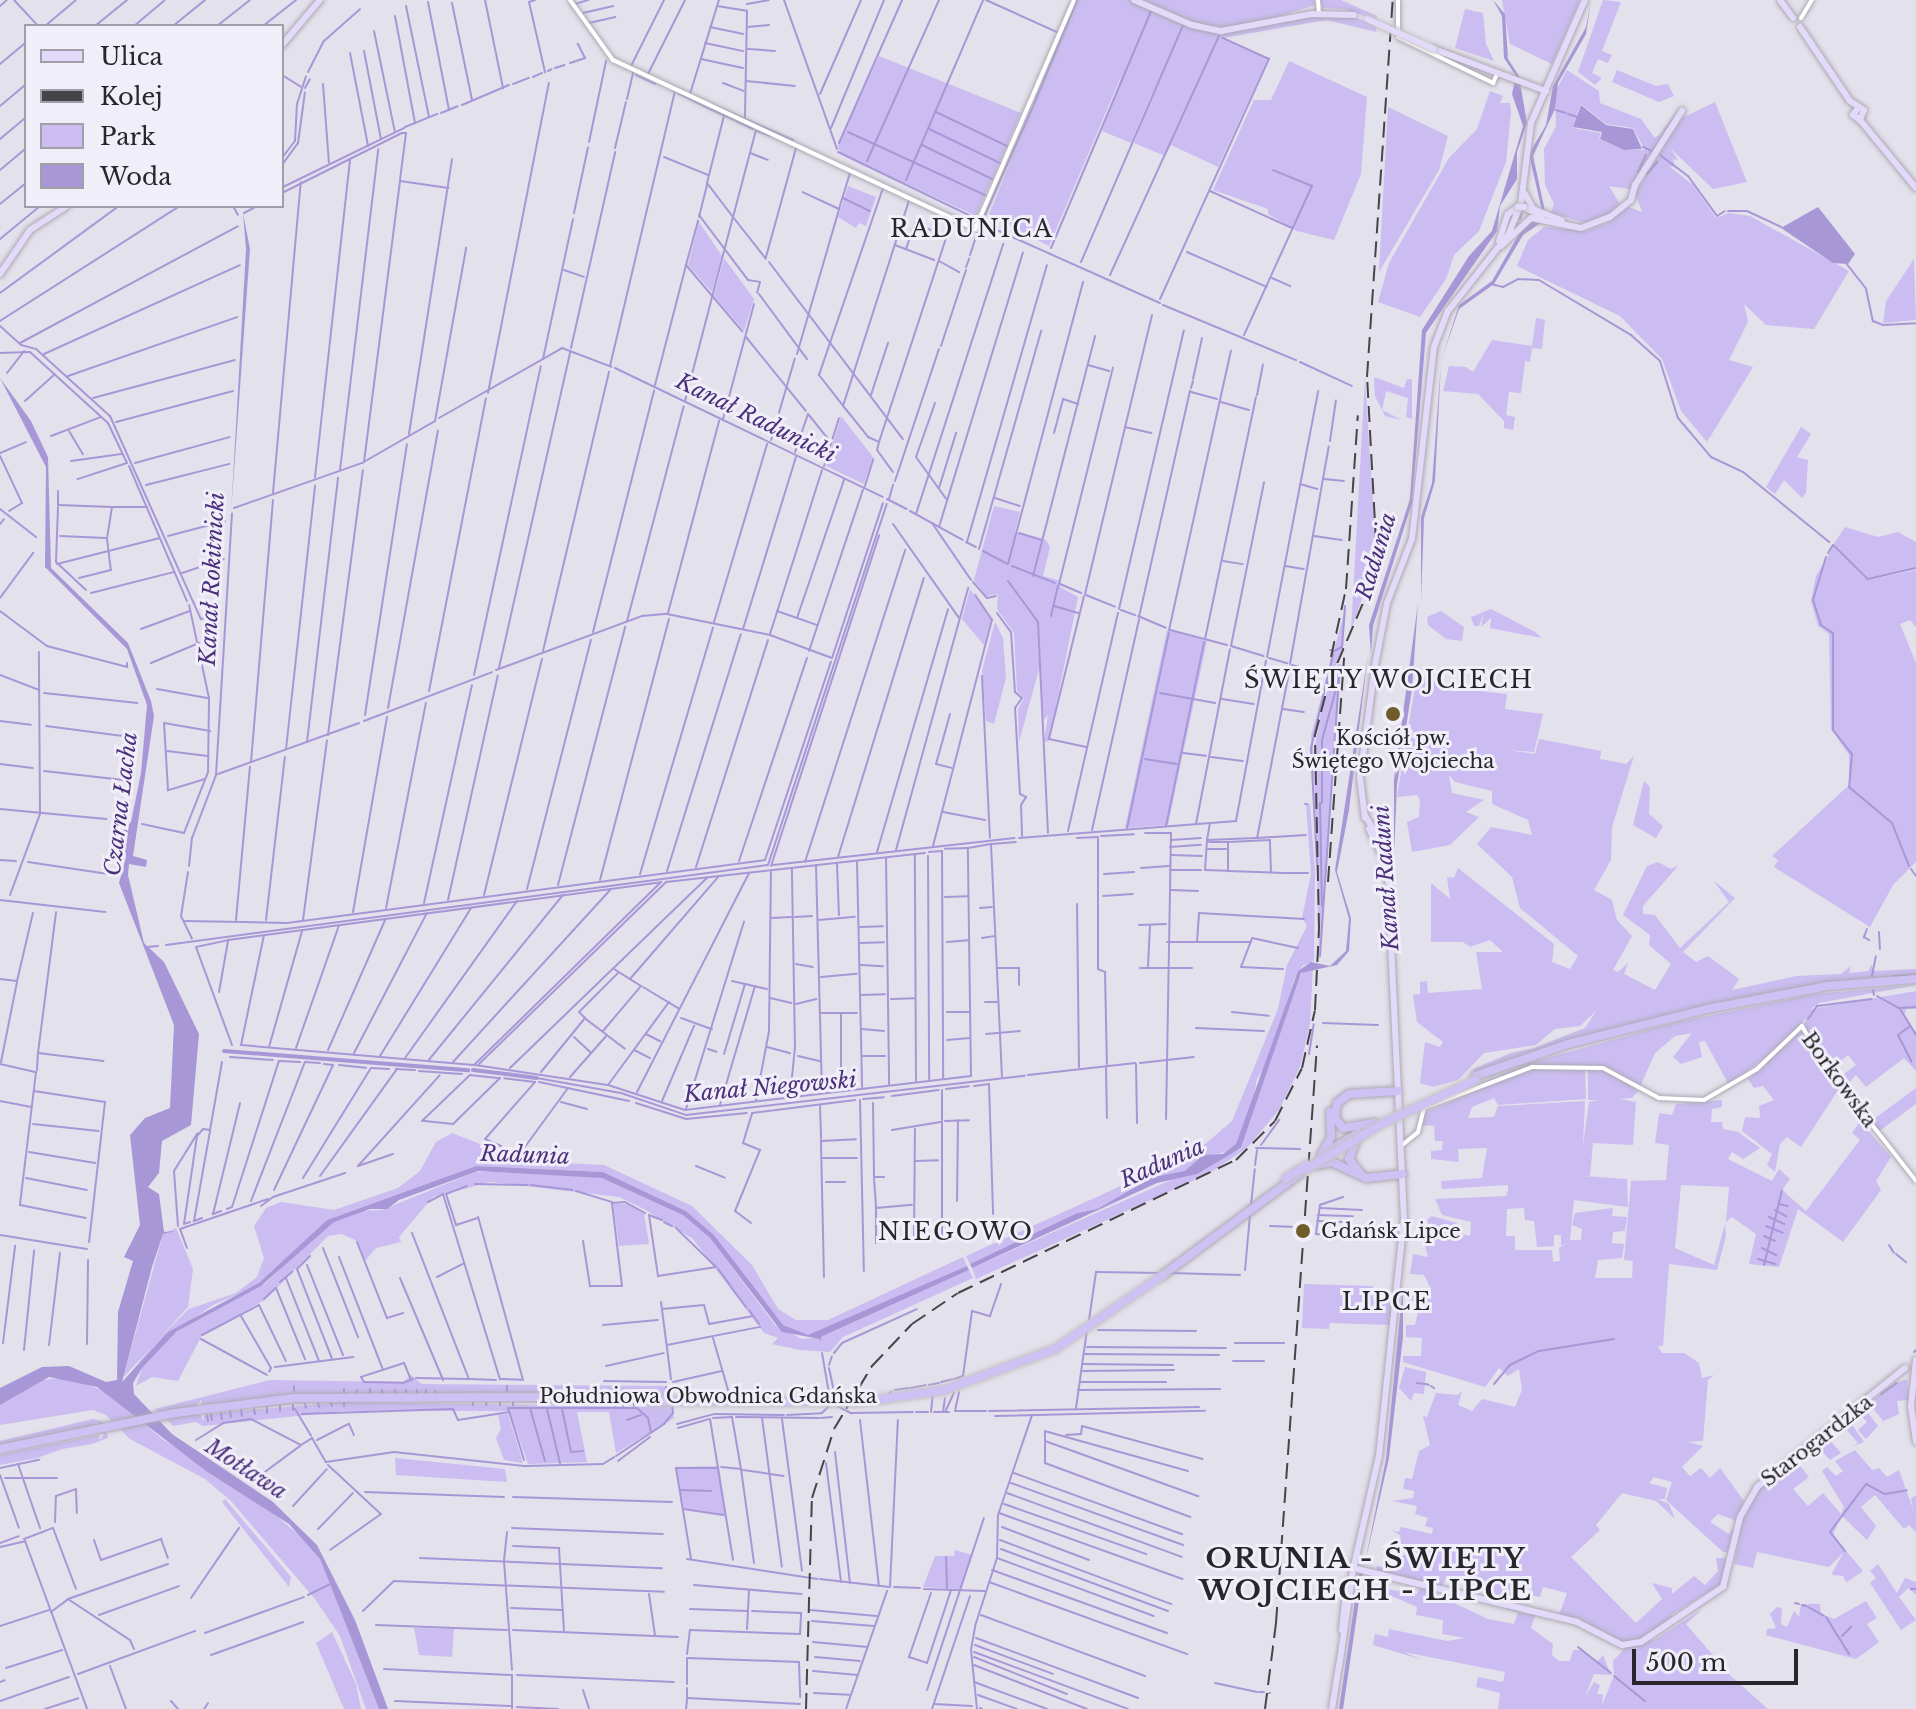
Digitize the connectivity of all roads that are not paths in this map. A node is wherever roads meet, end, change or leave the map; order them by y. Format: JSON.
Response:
{"nodes":[{"id":1,"x":320,"y":0,"type":"edge"},
{"id":2,"x":570,"y":0,"type":"edge"},
{"id":3,"x":1074,"y":0,"type":"edge"},
{"id":4,"x":1134,"y":0,"type":"edge"},
{"id":5,"x":1317,"y":0,"type":"edge"},
{"id":6,"x":1398,"y":0,"type":"edge"},
{"id":7,"x":1585,"y":0,"type":"edge"},
{"id":8,"x":1780,"y":0,"type":"edge"},
{"id":9,"x":1812,"y":0,"type":"edge"},
{"id":10,"x":1319,"y":12,"type":"junction"},
{"id":11,"x":1798,"y":21,"type":"junction"},
{"id":12,"x":284,"y":43,"type":"edge"},
{"id":13,"x":1497,"y":74,"type":"junction"},
{"id":14,"x":1542,"y":92,"type":"junction"},
{"id":15,"x":1683,"y":112,"type":"dead end"},
{"id":16,"x":1523,"y":187,"type":"junction"},
{"id":17,"x":1916,"y":188,"type":"edge"},
{"id":18,"x":64,"y":208,"type":"edge"},
{"id":19,"x":1537,"y":214,"type":"junction"},
{"id":20,"x":1547,"y":217,"type":"junction"},
{"id":21,"x":1604,"y":221,"type":"junction"},
{"id":22,"x":1497,"y":248,"type":"junction"},
{"id":23,"x":0,"y":274,"type":"edge"},
{"id":24,"x":1916,"y":981,"type":"edge"},
{"id":25,"x":1476,"y":1078,"type":"junction"},
{"id":26,"x":1397,"y":1091,"type":"junction"},
{"id":27,"x":1374,"y":1092,"type":"junction"},
{"id":28,"x":1375,"y":1123,"type":"junction"},
{"id":29,"x":1358,"y":1138,"type":"junction"},
{"id":30,"x":1401,"y":1146,"type":"junction"},
{"id":31,"x":1321,"y":1156,"type":"junction"},
{"id":32,"x":1305,"y":1170,"type":"junction"},
{"id":33,"x":1401,"y":1174,"type":"junction"},
{"id":34,"x":1388,"y":1175,"type":"junction"},
{"id":35,"x":1916,"y":1181,"type":"edge"},
{"id":36,"x":1914,"y":1361,"type":"edge"},
{"id":37,"x":1907,"y":1371,"type":"junction"},
{"id":38,"x":650,"y":1399,"type":"junction"},
{"id":39,"x":1916,"y":1442,"type":"edge"},
{"id":40,"x":0,"y":1451,"type":"edge"},
{"id":41,"x":1357,"y":1543,"type":"junction"},
{"id":42,"x":1357,"y":1569,"type":"junction"},
{"id":43,"x":1348,"y":1592,"type":"junction"},
{"id":44,"x":1332,"y":1709,"type":"edge"}],
"edges":[{"from":1,"to":12,"type":"main road"},
{"from":2,"to":3,"type":"street"},
{"from":4,"to":10,"type":"main road"},
{"from":5,"to":10,"type":"street"},
{"from":6,"to":13,"type":"street"},
{"from":7,"to":14,"type":"main road"},
{"from":8,"to":11,"type":"main road"},
{"from":9,"to":11,"type":"street"},
{"from":10,"to":13,"type":"main road","bridge":true},
{"from":11,"to":17,"type":"main road"},
{"from":13,"to":14,"type":"main road"},
{"from":14,"to":16,"type":"main road"},
{"from":15,"to":21,"type":"main road"},
{"from":16,"to":19,"type":"main road"},
{"from":16,"to":22,"type":"main road"},
{"from":18,"to":23,"type":"main road"},
{"from":19,"to":20,"type":"main road"},
{"from":19,"to":22,"type":"main road"},
{"from":19,"to":22,"type":"main road"},
{"from":20,"to":21,"type":"main road"},
{"from":20,"to":21,"type":"main road"},
{"from":22,"to":26,"type":"main road"},
{"from":24,"to":25,"type":"highway"},
{"from":24,"to":25,"type":"highway"},
{"from":25,"to":28,"type":"highway","name":"Południowa Obwodnica Gdańska","bridge":true},
{"from":25,"to":29,"type":"highway","bridge":true},
{"from":26,"to":27,"type":"highway"},
{"from":26,"to":30,"type":"main road"},
{"from":26,"to":33,"type":"main road"},
{"from":27,"to":28,"type":"highway"},
{"from":27,"to":31,"type":"highway"},
{"from":28,"to":31,"type":"highway","name":"Południowa Obwodnica Gdańska","bridge":true},
{"from":29,"to":32,"type":"highway","bridge":true},
{"from":29,"to":34,"type":"highway"},
{"from":30,"to":33,"type":"main road"},
{"from":30,"to":35,"type":"street","name":"Borkowska"},
{"from":31,"to":38,"type":"highway","name":"Południowa Obwodnica Gdańska","bridge":true},
{"from":32,"to":34,"type":"highway","bridge":true},
{"from":32,"to":38,"type":"highway","name":"Południowa Obwodnica Gdańska","bridge":true},
{"from":33,"to":34,"type":"highway"},
{"from":33,"to":41,"type":"main road"},
{"from":36,"to":37,"type":"main road"},
{"from":37,"to":39,"type":"main road"},
{"from":37,"to":42,"type":"main road","name":"Starogardzka"},
{"from":38,"to":40,"type":"highway","name":"Południowa Obwodnica Gdańska"},
{"from":41,"to":42,"type":"main road"},
{"from":41,"to":43,"type":"main road"},
{"from":42,"to":43,"type":"main road"},
{"from":43,"to":44,"type":"main road"}]}
